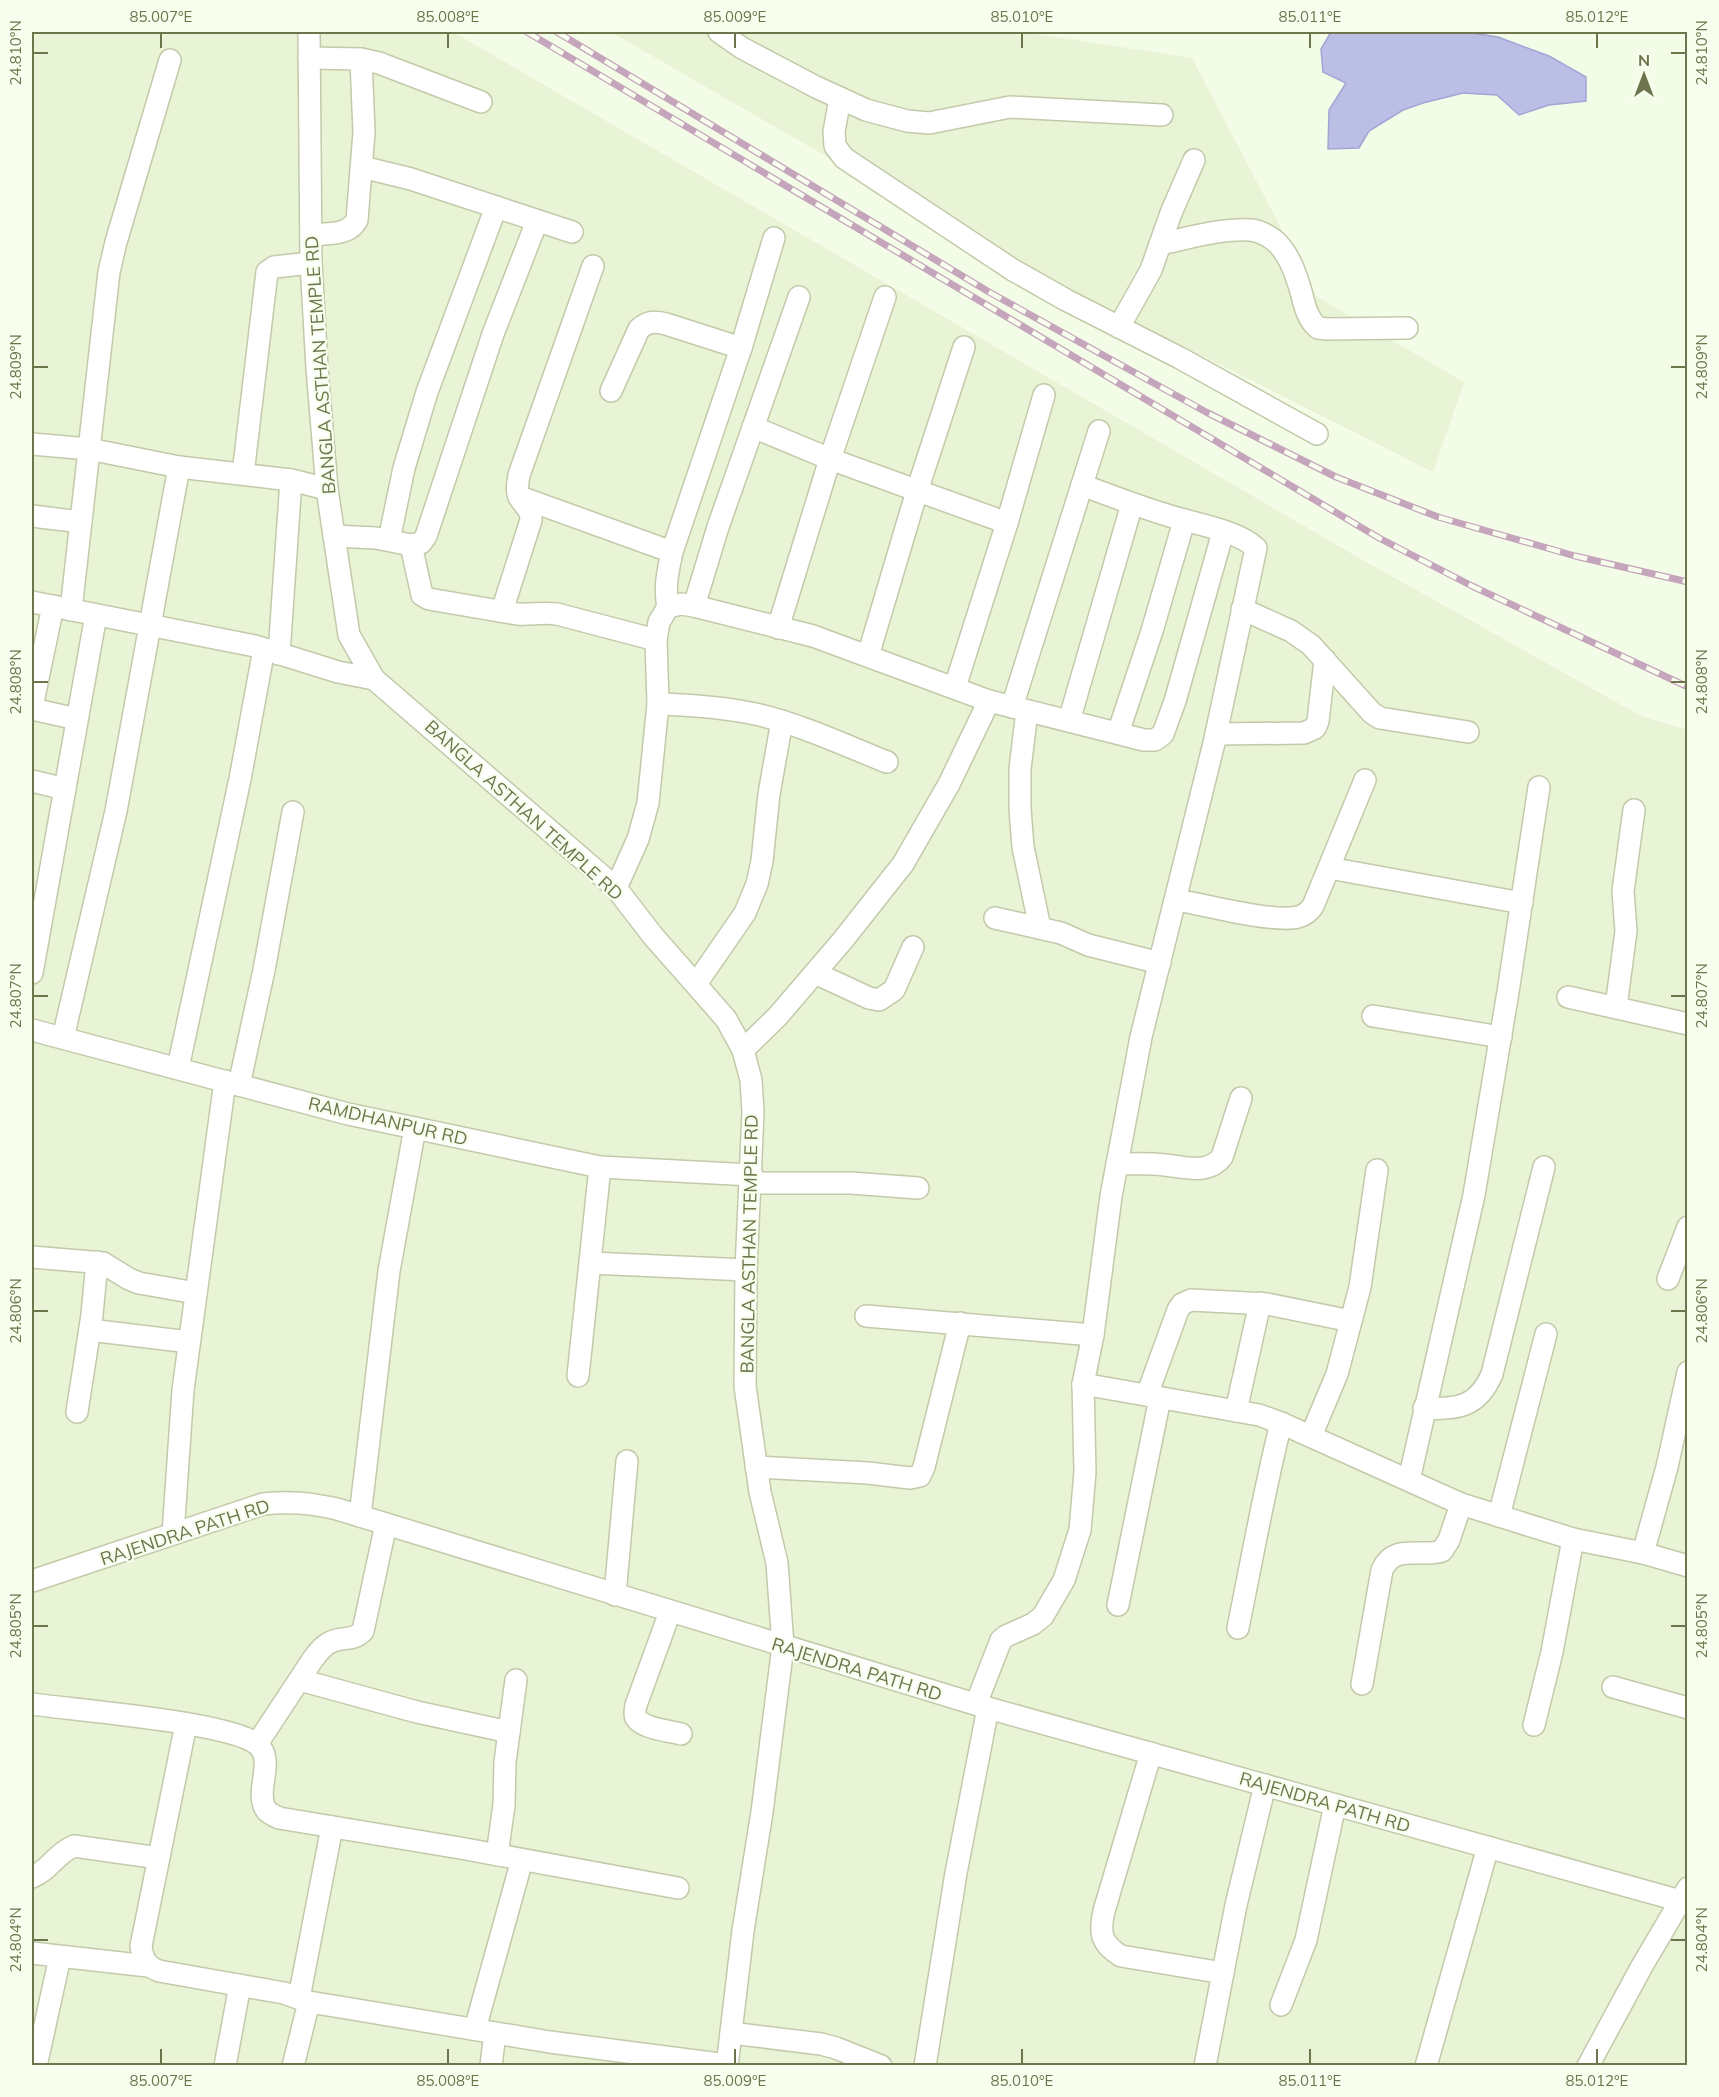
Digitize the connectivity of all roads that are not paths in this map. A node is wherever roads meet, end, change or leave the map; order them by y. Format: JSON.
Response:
{"nodes":[{"id":1,"x":309,"y":32,"type":"edge"},
{"id":2,"x":719,"y":32,"type":"edge"},
{"id":3,"x":309,"y":58,"type":"junction"},
{"id":4,"x":360,"y":59,"type":"junction"},
{"id":5,"x":170,"y":60,"type":"dead end"},
{"id":6,"x":840,"y":98,"type":"junction"},
{"id":7,"x":481,"y":102,"type":"dead end"},
{"id":8,"x":1162,"y":115,"type":"dead end"},
{"id":9,"x":1194,"y":160,"type":"dead end"},
{"id":10,"x":362,"y":167,"type":"junction"},
{"id":11,"x":496,"y":207,"type":"junction"},
{"id":12,"x":537,"y":220,"type":"junction"},
{"id":13,"x":572,"y":232,"type":"dead end"},
{"id":14,"x":311,"y":235,"type":"junction"},
{"id":15,"x":774,"y":238,"type":"dead end"},
{"id":16,"x":1160,"y":244,"type":"junction"},
{"id":17,"x":311,"y":263,"type":"junction"},
{"id":18,"x":593,"y":266,"type":"dead end"},
{"id":19,"x":799,"y":297,"type":"dead end"},
{"id":20,"x":885,"y":297,"type":"dead end"},
{"id":21,"x":1119,"y":327,"type":"junction"},
{"id":22,"x":1407,"y":328,"type":"dead end"},
{"id":23,"x":964,"y":347,"type":"dead end"},
{"id":24,"x":741,"y":348,"type":"junction"},
{"id":25,"x":611,"y":391,"type":"dead end"},
{"id":26,"x":1044,"y":395,"type":"dead end"},
{"id":27,"x":753,"y":427,"type":"junction"},
{"id":28,"x":1099,"y":431,"type":"dead end"},
{"id":29,"x":1317,"y":434,"type":"dead end"},
{"id":30,"x":32,"y":444,"type":"edge"},
{"id":31,"x":88,"y":449,"type":"junction"},
{"id":32,"x":830,"y":459,"type":"junction"},
{"id":33,"x":179,"y":467,"type":"junction"},
{"id":34,"x":243,"y":474,"type":"junction"},
{"id":35,"x":291,"y":480,"type":"junction"},
{"id":36,"x":1082,"y":485,"type":"junction"},
{"id":37,"x":327,"y":489,"type":"junction"},
{"id":38,"x":917,"y":490,"type":"junction"},
{"id":39,"x":520,"y":497,"type":"junction"},
{"id":40,"x":1132,"y":504,"type":"junction"},
{"id":41,"x":32,"y":516,"type":"edge"},
{"id":42,"x":1184,"y":521,"type":"junction"},
{"id":43,"x":81,"y":522,"type":"junction"},
{"id":44,"x":1007,"y":523,"type":"junction"},
{"id":45,"x":1223,"y":532,"type":"junction"},
{"id":46,"x":334,"y":536,"type":"junction"},
{"id":47,"x":389,"y":540,"type":"junction"},
{"id":48,"x":411,"y":545,"type":"junction"},
{"id":49,"x":672,"y":552,"type":"junction"},
{"id":50,"x":32,"y":602,"type":"edge"},
{"id":51,"x":694,"y":606,"type":"junction"},
{"id":52,"x":668,"y":607,"type":"junction"},
{"id":53,"x":62,"y":608,"type":"junction"},
{"id":54,"x":1242,"y":609,"type":"junction"},
{"id":55,"x":501,"y":611,"type":"junction"},
{"id":56,"x":96,"y":615,"type":"junction"},
{"id":57,"x":150,"y":626,"type":"junction"},
{"id":58,"x":778,"y":628,"type":"junction"},
{"id":59,"x":656,"y":640,"type":"junction"},
{"id":60,"x":271,"y":651,"type":"junction"},
{"id":61,"x":868,"y":656,"type":"junction"},
{"id":62,"x":1325,"y":660,"type":"junction"},
{"id":63,"x":374,"y":679,"type":"junction"},
{"id":64,"x":955,"y":687,"type":"junction"},
{"id":65,"x":989,"y":701,"type":"junction"},
{"id":66,"x":658,"y":704,"type":"junction"},
{"id":67,"x":32,"y":708,"type":"edge"},
{"id":68,"x":1020,"y":709,"type":"junction"},
{"id":69,"x":77,"y":719,"type":"junction"},
{"id":70,"x":782,"y":721,"type":"junction"},
{"id":71,"x":1069,"y":721,"type":"junction"},
{"id":72,"x":1468,"y":732,"type":"dead end"},
{"id":73,"x":1118,"y":733,"type":"junction"},
{"id":74,"x":1216,"y":734,"type":"junction"},
{"id":75,"x":887,"y":762,"type":"dead end"},
{"id":76,"x":1365,"y":780,"type":"dead end"},
{"id":77,"x":32,"y":781,"type":"edge"},
{"id":78,"x":1539,"y":787,"type":"dead end"},
{"id":79,"x":65,"y":789,"type":"junction"},
{"id":80,"x":1634,"y":810,"type":"dead end"},
{"id":81,"x":293,"y":812,"type":"dead end"},
{"id":82,"x":1329,"y":868,"type":"junction"},
{"id":83,"x":616,"y":888,"type":"junction"},
{"id":84,"x":38,"y":897,"type":"edge"},
{"id":85,"x":1177,"y":900,"type":"junction"},
{"id":86,"x":1522,"y":903,"type":"junction"},
{"id":87,"x":995,"y":918,"type":"dead end"},
{"id":88,"x":1040,"y":928,"type":"junction"},
{"id":89,"x":913,"y":947,"type":"dead end"},
{"id":90,"x":1160,"y":963,"type":"junction"},
{"id":91,"x":32,"y":973,"type":"edge"},
{"id":92,"x":815,"y":974,"type":"junction"},
{"id":93,"x":696,"y":984,"type":"junction"},
{"id":94,"x":1568,"y":997,"type":"dead end"},
{"id":95,"x":1616,"y":1007,"type":"junction"},
{"id":96,"x":1373,"y":1016,"type":"dead end"},
{"id":97,"x":1688,"y":1024,"type":"edge"},
{"id":98,"x":32,"y":1030,"type":"edge"},
{"id":99,"x":1501,"y":1037,"type":"junction"},
{"id":100,"x":63,"y":1038,"type":"junction"},
{"id":101,"x":743,"y":1050,"type":"junction"},
{"id":102,"x":178,"y":1068,"type":"junction"},
{"id":103,"x":232,"y":1083,"type":"junction"},
{"id":104,"x":1241,"y":1098,"type":"dead end"},
{"id":105,"x":414,"y":1128,"type":"junction"},
{"id":106,"x":1117,"y":1164,"type":"junction"},
{"id":107,"x":600,"y":1167,"type":"junction"},
{"id":108,"x":1544,"y":1167,"type":"dead end"},
{"id":109,"x":1377,"y":1170,"type":"dead end"},
{"id":110,"x":751,"y":1179,"type":"junction"},
{"id":111,"x":918,"y":1188,"type":"dead end"},
{"id":112,"x":1688,"y":1227,"type":"edge"},
{"id":113,"x":32,"y":1257,"type":"edge"},
{"id":114,"x":97,"y":1262,"type":"junction"},
{"id":115,"x":591,"y":1263,"type":"junction"},
{"id":116,"x":746,"y":1270,"type":"junction"},
{"id":117,"x":1668,"y":1279,"type":"dead end"},
{"id":118,"x":196,"y":1293,"type":"junction"},
{"id":119,"x":1260,"y":1304,"type":"junction"},
{"id":120,"x":866,"y":1316,"type":"dead end"},
{"id":121,"x":1351,"y":1321,"type":"junction"},
{"id":122,"x":960,"y":1323,"type":"junction"},
{"id":123,"x":90,"y":1330,"type":"junction"},
{"id":124,"x":1546,"y":1334,"type":"dead end"},
{"id":125,"x":1093,"y":1335,"type":"junction"},
{"id":126,"x":189,"y":1342,"type":"junction"},
{"id":127,"x":1688,"y":1372,"type":"edge"},
{"id":128,"x":578,"y":1376,"type":"dead end"},
{"id":129,"x":1083,"y":1384,"type":"junction"},
{"id":130,"x":1685,"y":1395,"type":"edge"},
{"id":131,"x":1153,"y":1397,"type":"junction"},
{"id":132,"x":1425,"y":1408,"type":"junction"},
{"id":133,"x":1236,"y":1411,"type":"junction"},
{"id":134,"x":77,"y":1412,"type":"dead end"},
{"id":135,"x":1281,"y":1423,"type":"junction"},
{"id":136,"x":1682,"y":1428,"type":"edge"},
{"id":137,"x":1311,"y":1436,"type":"junction"},
{"id":138,"x":627,"y":1461,"type":"dead end"},
{"id":139,"x":756,"y":1467,"type":"junction"},
{"id":140,"x":1409,"y":1480,"type":"junction"},
{"id":141,"x":1461,"y":1504,"type":"junction"},
{"id":142,"x":360,"y":1516,"type":"junction"},
{"id":143,"x":1499,"y":1516,"type":"junction"},
{"id":144,"x":386,"y":1524,"type":"junction"},
{"id":145,"x":173,"y":1534,"type":"junction"},
{"id":146,"x":1573,"y":1539,"type":"junction"},
{"id":147,"x":1643,"y":1553,"type":"junction"},
{"id":148,"x":1688,"y":1566,"type":"edge"},
{"id":149,"x":32,"y":1581,"type":"edge"},
{"id":150,"x":615,"y":1595,"type":"junction"},
{"id":151,"x":1118,"y":1605,"type":"dead end"},
{"id":152,"x":670,"y":1612,"type":"junction"},
{"id":153,"x":1238,"y":1628,"type":"dead end"},
{"id":154,"x":783,"y":1646,"type":"junction"},
{"id":155,"x":300,"y":1680,"type":"junction"},
{"id":156,"x":516,"y":1680,"type":"dead end"},
{"id":157,"x":1362,"y":1684,"type":"dead end"},
{"id":158,"x":1613,"y":1687,"type":"dead end"},
{"id":159,"x":32,"y":1704,"type":"edge"},
{"id":160,"x":982,"y":1706,"type":"junction"},
{"id":161,"x":1688,"y":1708,"type":"edge"},
{"id":162,"x":186,"y":1724,"type":"junction"},
{"id":163,"x":1534,"y":1725,"type":"dead end"},
{"id":164,"x":509,"y":1732,"type":"junction"},
{"id":165,"x":681,"y":1734,"type":"dead end"},
{"id":166,"x":257,"y":1744,"type":"junction"},
{"id":167,"x":1151,"y":1753,"type":"junction"},
{"id":168,"x":1265,"y":1785,"type":"junction"},
{"id":169,"x":1335,"y":1805,"type":"junction"},
{"id":170,"x":332,"y":1827,"type":"junction"},
{"id":171,"x":1488,"y":1847,"type":"junction"},
{"id":172,"x":497,"y":1855,"type":"junction"},
{"id":173,"x":159,"y":1858,"type":"junction"},
{"id":174,"x":522,"y":1860,"type":"junction"},
{"id":175,"x":32,"y":1877,"type":"edge"},
{"id":176,"x":678,"y":1888,"type":"dead end"},
{"id":177,"x":1685,"y":1897,"type":"edge"},
{"id":178,"x":32,"y":1953,"type":"edge"},
{"id":179,"x":60,"y":1957,"type":"junction"},
{"id":180,"x":148,"y":1966,"type":"junction"},
{"id":181,"x":1223,"y":1973,"type":"junction"},
{"id":182,"x":240,"y":1985,"type":"junction"},
{"id":183,"x":304,"y":2000,"type":"junction"},
{"id":184,"x":1281,"y":2005,"type":"dead end"},
{"id":185,"x":485,"y":2031,"type":"junction"},
{"id":186,"x":731,"y":2033,"type":"junction"},
{"id":187,"x":727,"y":2065,"type":"edge"},
{"id":188,"x":930,"y":2065,"type":"edge"},
{"id":189,"x":36,"y":2066,"type":"edge"},
{"id":190,"x":225,"y":2066,"type":"edge"},
{"id":191,"x":293,"y":2066,"type":"edge"},
{"id":192,"x":491,"y":2066,"type":"edge"},
{"id":193,"x":881,"y":2066,"type":"edge"},
{"id":194,"x":1205,"y":2066,"type":"edge"},
{"id":195,"x":1426,"y":2066,"type":"edge"},
{"id":196,"x":1588,"y":2066,"type":"edge"}],
"edges":[{"from":1,"to":3,"type":"street","name":"BANGLA ASTHAN TEMPLE RD"},
{"from":2,"to":6,"type":"street"},
{"from":3,"to":4,"type":"street"},
{"from":3,"to":14,"type":"street","name":"BANGLA ASTHAN TEMPLE RD"},
{"from":4,"to":7,"type":"street"},
{"from":4,"to":10,"type":"street"},
{"from":5,"to":31,"type":"street"},
{"from":6,"to":8,"type":"street"},
{"from":6,"to":21,"type":"street"},
{"from":9,"to":16,"type":"street"},
{"from":10,"to":11,"type":"street"},
{"from":10,"to":14,"type":"street"},
{"from":11,"to":12,"type":"street"},
{"from":11,"to":47,"type":"street"},
{"from":12,"to":13,"type":"street"},
{"from":12,"to":48,"type":"street"},
{"from":14,"to":17,"type":"street","name":"BANGLA ASTHAN TEMPLE RD"},
{"from":15,"to":24,"type":"street"},
{"from":16,"to":21,"type":"street"},
{"from":16,"to":22,"type":"street"},
{"from":17,"to":34,"type":"street"},
{"from":17,"to":37,"type":"street","name":"BANGLA ASTHAN TEMPLE RD"},
{"from":18,"to":39,"type":"street"},
{"from":19,"to":27,"type":"street"},
{"from":20,"to":32,"type":"street"},
{"from":21,"to":29,"type":"street"},
{"from":23,"to":38,"type":"street"},
{"from":24,"to":25,"type":"street"},
{"from":24,"to":49,"type":"street"},
{"from":26,"to":44,"type":"street"},
{"from":27,"to":32,"type":"street"},
{"from":27,"to":51,"type":"street"},
{"from":28,"to":36,"type":"street"},
{"from":30,"to":31,"type":"street"},
{"from":31,"to":33,"type":"street"},
{"from":31,"to":43,"type":"street"},
{"from":32,"to":38,"type":"street"},
{"from":32,"to":58,"type":"street"},
{"from":33,"to":34,"type":"street"},
{"from":33,"to":57,"type":"street"},
{"from":34,"to":35,"type":"street"},
{"from":35,"to":37,"type":"street"},
{"from":35,"to":60,"type":"street"},
{"from":36,"to":40,"type":"street"},
{"from":36,"to":68,"type":"street"},
{"from":37,"to":46,"type":"street","name":"BANGLA ASTHAN TEMPLE RD"},
{"from":38,"to":44,"type":"street"},
{"from":38,"to":61,"type":"street"},
{"from":39,"to":49,"type":"street"},
{"from":39,"to":55,"type":"street"},
{"from":40,"to":42,"type":"street"},
{"from":40,"to":71,"type":"street"},
{"from":41,"to":43,"type":"street"},
{"from":42,"to":45,"type":"street"},
{"from":42,"to":73,"type":"street"},
{"from":43,"to":53,"type":"street"},
{"from":44,"to":64,"type":"street"},
{"from":45,"to":54,"type":"street"},
{"from":45,"to":73,"type":"street"},
{"from":46,"to":47,"type":"street"},
{"from":46,"to":63,"type":"street","name":"BANGLA ASTHAN TEMPLE RD"},
{"from":47,"to":48,"type":"street"},
{"from":48,"to":55,"type":"street"},
{"from":49,"to":52,"type":"street"},
{"from":50,"to":53,"type":"street"},
{"from":51,"to":52,"type":"street"},
{"from":51,"to":58,"type":"street"},
{"from":52,"to":59,"type":"street"},
{"from":53,"to":56,"type":"street"},
{"from":53,"to":67,"type":"street"},
{"from":54,"to":62,"type":"street"},
{"from":54,"to":74,"type":"street"},
{"from":55,"to":59,"type":"street"},
{"from":56,"to":57,"type":"street"},
{"from":56,"to":69,"type":"street"},
{"from":57,"to":60,"type":"street"},
{"from":57,"to":100,"type":"street"},
{"from":58,"to":61,"type":"street"},
{"from":59,"to":66,"type":"street"},
{"from":60,"to":63,"type":"street"},
{"from":60,"to":102,"type":"street"},
{"from":61,"to":64,"type":"street"},
{"from":62,"to":72,"type":"street"},
{"from":62,"to":74,"type":"street"},
{"from":63,"to":83,"type":"street","name":"BANGLA ASTHAN TEMPLE RD"},
{"from":64,"to":65,"type":"street"},
{"from":65,"to":68,"type":"street"},
{"from":65,"to":92,"type":"street"},
{"from":66,"to":70,"type":"street"},
{"from":66,"to":83,"type":"street"},
{"from":67,"to":69,"type":"street"},
{"from":68,"to":71,"type":"street"},
{"from":68,"to":88,"type":"street"},
{"from":69,"to":79,"type":"street"},
{"from":70,"to":75,"type":"street"},
{"from":70,"to":93,"type":"street"},
{"from":71,"to":73,"type":"street"},
{"from":74,"to":85,"type":"street"},
{"from":76,"to":82,"type":"street"},
{"from":77,"to":79,"type":"street"},
{"from":78,"to":86,"type":"street"},
{"from":79,"to":84,"type":"street"},
{"from":80,"to":95,"type":"street"},
{"from":81,"to":103,"type":"street"},
{"from":82,"to":85,"type":"street"},
{"from":82,"to":86,"type":"street"},
{"from":83,"to":93,"type":"street","name":"BANGLA ASTHAN TEMPLE RD"},
{"from":84,"to":91,"type":"street"},
{"from":85,"to":90,"type":"street"},
{"from":86,"to":99,"type":"street"},
{"from":87,"to":88,"type":"street"},
{"from":88,"to":90,"type":"street"},
{"from":89,"to":92,"type":"street"},
{"from":90,"to":106,"type":"street"},
{"from":92,"to":101,"type":"street"},
{"from":93,"to":101,"type":"street","name":"BANGLA ASTHAN TEMPLE RD"},
{"from":94,"to":95,"type":"street"},
{"from":95,"to":97,"type":"street"},
{"from":96,"to":99,"type":"street"},
{"from":98,"to":100,"type":"street","name":"RAMDHANPUR RD"},
{"from":99,"to":132,"type":"street"},
{"from":100,"to":102,"type":"street","name":"RAMDHANPUR RD"},
{"from":101,"to":110,"type":"street","name":"BANGLA ASTHAN TEMPLE RD"},
{"from":102,"to":103,"type":"street","name":"RAMDHANPUR RD"},
{"from":103,"to":105,"type":"street","name":"RAMDHANPUR RD"},
{"from":103,"to":118,"type":"street"},
{"from":104,"to":106,"type":"street"},
{"from":105,"to":107,"type":"street","name":"RAMDHANPUR RD"},
{"from":105,"to":142,"type":"street"},
{"from":106,"to":125,"type":"street"},
{"from":107,"to":110,"type":"street","name":"RAMDHANPUR RD"},
{"from":107,"to":115,"type":"street"},
{"from":108,"to":132,"type":"street"},
{"from":109,"to":121,"type":"street"},
{"from":110,"to":111,"type":"street","name":"RAMDHANPUR RD"},
{"from":110,"to":116,"type":"street","name":"BANGLA ASTHAN TEMPLE RD"},
{"from":112,"to":117,"type":"street"},
{"from":113,"to":114,"type":"street"},
{"from":114,"to":118,"type":"street"},
{"from":114,"to":123,"type":"street"},
{"from":115,"to":116,"type":"street"},
{"from":115,"to":128,"type":"street"},
{"from":116,"to":139,"type":"street","name":"BANGLA ASTHAN TEMPLE RD"},
{"from":118,"to":126,"type":"street"},
{"from":119,"to":121,"type":"street"},
{"from":119,"to":131,"type":"street"},
{"from":119,"to":133,"type":"street"},
{"from":120,"to":122,"type":"street"},
{"from":121,"to":137,"type":"street"},
{"from":122,"to":125,"type":"street"},
{"from":122,"to":139,"type":"street"},
{"from":123,"to":126,"type":"street"},
{"from":123,"to":134,"type":"street"},
{"from":124,"to":143,"type":"street"},
{"from":125,"to":129,"type":"street"},
{"from":126,"to":145,"type":"street"},
{"from":127,"to":130,"type":"street"},
{"from":129,"to":131,"type":"street"},
{"from":129,"to":160,"type":"street"},
{"from":130,"to":136,"type":"street"},
{"from":131,"to":133,"type":"street"},
{"from":131,"to":151,"type":"street"},
{"from":132,"to":140,"type":"street"},
{"from":133,"to":135,"type":"street"},
{"from":135,"to":137,"type":"street"},
{"from":135,"to":153,"type":"street"},
{"from":136,"to":147,"type":"street"},
{"from":137,"to":140,"type":"street"},
{"from":138,"to":150,"type":"street"},
{"from":139,"to":154,"type":"street","name":"BANGLA ASTHAN TEMPLE RD"},
{"from":140,"to":141,"type":"street"},
{"from":141,"to":143,"type":"street"},
{"from":141,"to":157,"type":"street"},
{"from":142,"to":144,"type":"street","name":"RAJENDRA PATH RD"},
{"from":142,"to":145,"type":"street","name":"RAJENDRA PATH RD"},
{"from":143,"to":146,"type":"street"},
{"from":144,"to":150,"type":"street","name":"RAJENDRA PATH RD"},
{"from":144,"to":155,"type":"street"},
{"from":145,"to":149,"type":"street","name":"RAJENDRA PATH RD"},
{"from":146,"to":147,"type":"street"},
{"from":146,"to":163,"type":"street"},
{"from":147,"to":148,"type":"street"},
{"from":150,"to":152,"type":"street","name":"RAJENDRA PATH RD"},
{"from":152,"to":154,"type":"street","name":"RAJENDRA PATH RD"},
{"from":152,"to":165,"type":"street"},
{"from":154,"to":160,"type":"street","name":"RAJENDRA PATH RD"},
{"from":154,"to":186,"type":"street","name":"BANGLA ASTHAN TEMPLE RD"},
{"from":155,"to":164,"type":"street"},
{"from":155,"to":166,"type":"street"},
{"from":156,"to":164,"type":"street"},
{"from":158,"to":161,"type":"street"},
{"from":159,"to":162,"type":"street"},
{"from":160,"to":167,"type":"street","name":"RAJENDRA PATH RD"},
{"from":160,"to":188,"type":"street"},
{"from":162,"to":166,"type":"street"},
{"from":162,"to":173,"type":"street"},
{"from":164,"to":172,"type":"street"},
{"from":166,"to":170,"type":"street"},
{"from":167,"to":168,"type":"street","name":"RAJENDRA PATH RD"},
{"from":167,"to":181,"type":"street"},
{"from":168,"to":169,"type":"street","name":"RAJENDRA PATH RD"},
{"from":168,"to":181,"type":"street"},
{"from":169,"to":171,"type":"street","name":"RAJENDRA PATH RD"},
{"from":169,"to":184,"type":"street"},
{"from":170,"to":172,"type":"street"},
{"from":170,"to":183,"type":"street"},
{"from":171,"to":177,"type":"street","name":"RAJENDRA PATH RD"},
{"from":171,"to":195,"type":"street"},
{"from":172,"to":174,"type":"street"},
{"from":173,"to":175,"type":"street"},
{"from":173,"to":180,"type":"street"},
{"from":174,"to":176,"type":"street"},
{"from":174,"to":185,"type":"street"},
{"from":177,"to":196,"type":"street"},
{"from":178,"to":179,"type":"street"},
{"from":179,"to":180,"type":"street"},
{"from":179,"to":189,"type":"street"},
{"from":180,"to":182,"type":"street"},
{"from":181,"to":194,"type":"street"},
{"from":182,"to":183,"type":"street"},
{"from":182,"to":190,"type":"street"},
{"from":183,"to":185,"type":"street"},
{"from":183,"to":191,"type":"street"},
{"from":185,"to":187,"type":"street"},
{"from":185,"to":192,"type":"street"},
{"from":186,"to":187,"type":"street","name":"BANGLA ASTHAN TEMPLE RD"},
{"from":186,"to":193,"type":"street"}]}
